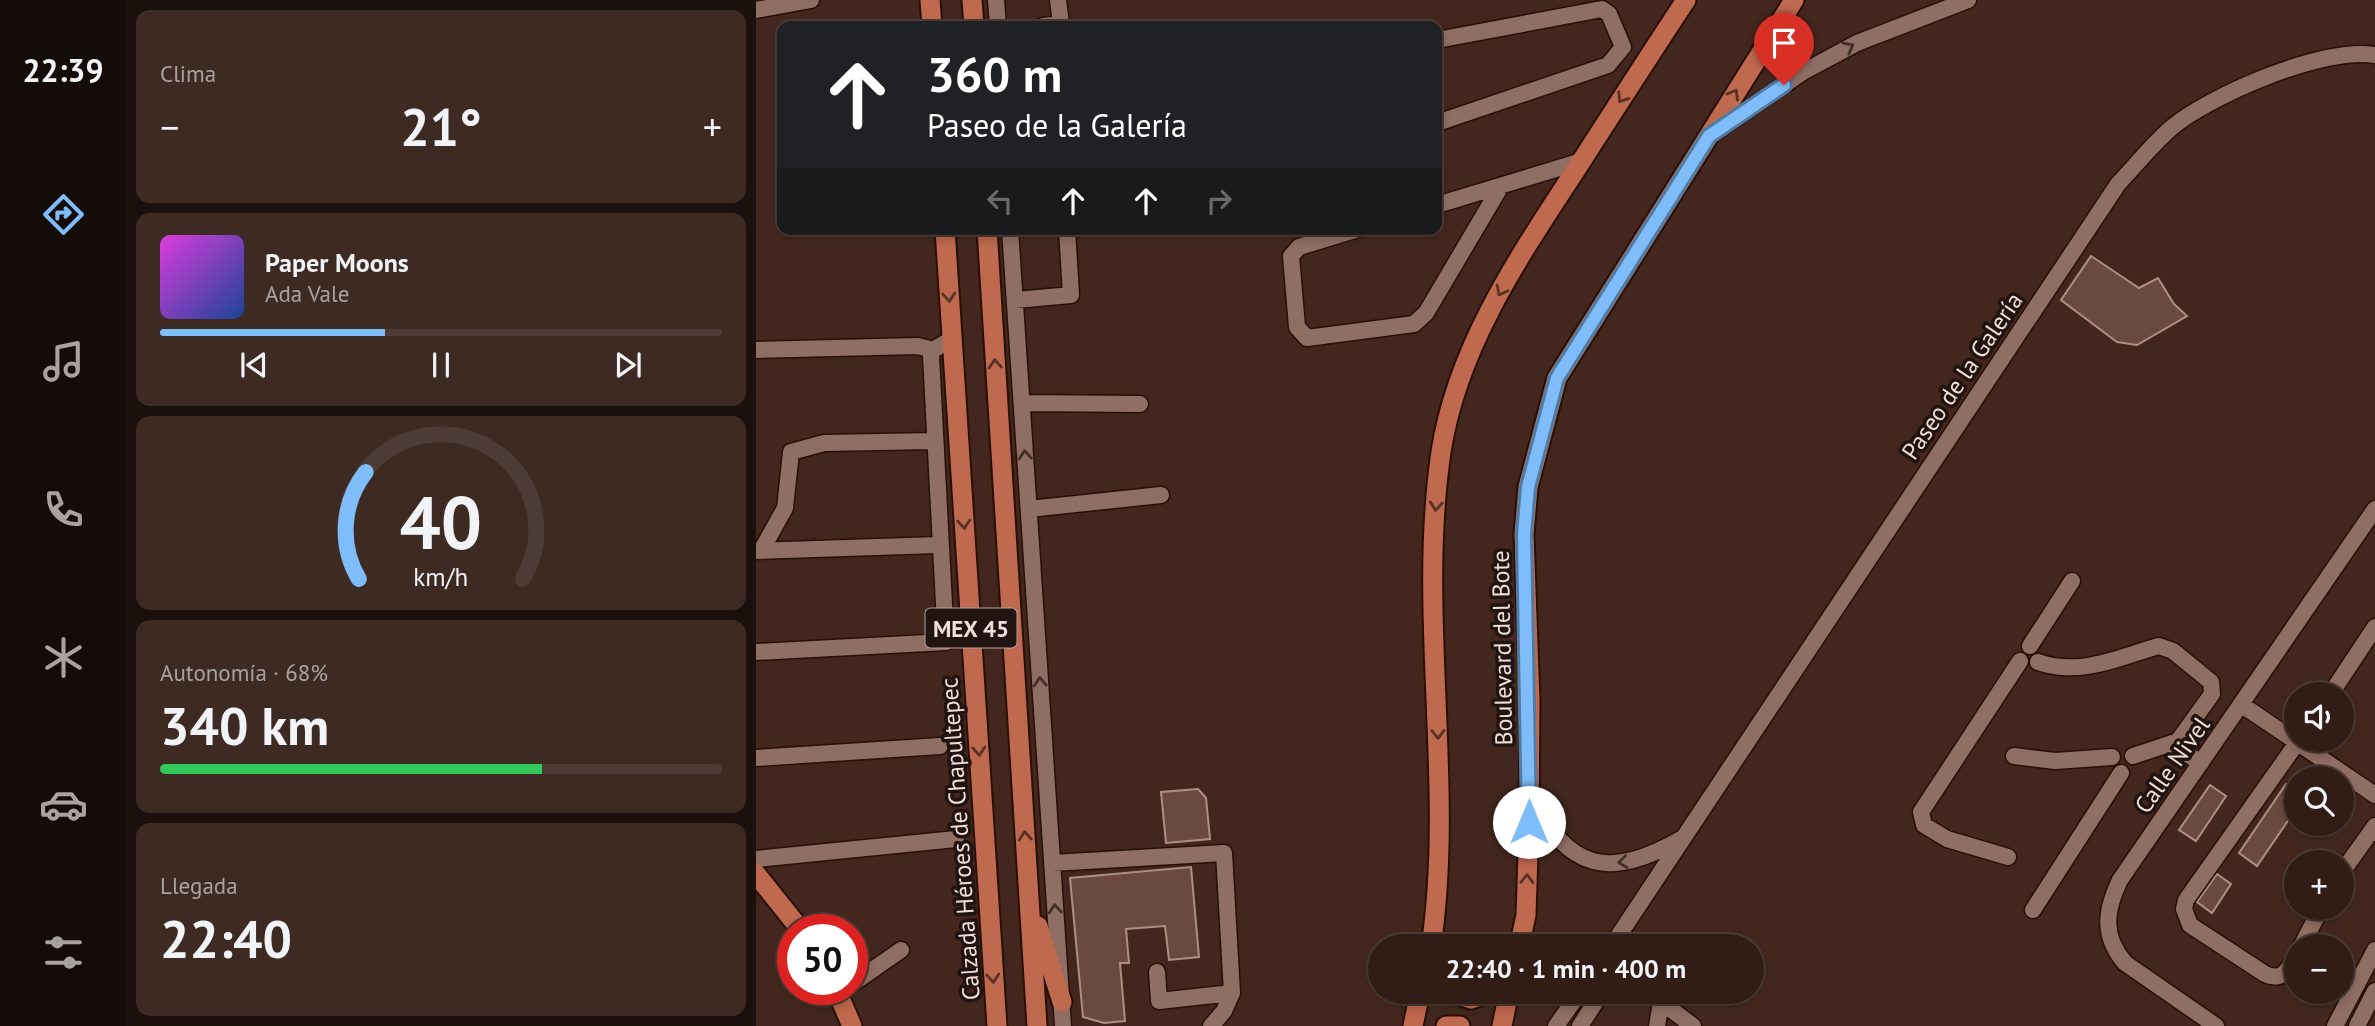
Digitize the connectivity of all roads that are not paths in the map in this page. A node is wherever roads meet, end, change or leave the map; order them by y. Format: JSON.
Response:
{"nodes":[{"id":1,"x":811,"y":0,"type":"edge"},
{"id":2,"x":921,"y":0,"type":"edge"},
{"id":3,"x":930,"y":0,"type":"edge"},
{"id":4,"x":972,"y":0,"type":"edge"},
{"id":5,"x":996,"y":0,"type":"edge"},
{"id":6,"x":1058,"y":0,"type":"edge"},
{"id":7,"x":1686,"y":0,"type":"edge"},
{"id":8,"x":1794,"y":0,"type":"edge"},
{"id":9,"x":1968,"y":0,"type":"edge"},
{"id":10,"x":756,"y":10,"type":"edge"},
{"id":11,"x":929,"y":21,"type":"edge"},
{"id":12,"x":931,"y":21,"type":"edge"},
{"id":13,"x":974,"y":21,"type":"edge"},
{"id":14,"x":998,"y":21,"type":"edge"},
{"id":15,"x":1061,"y":21,"type":"edge"},
{"id":16,"x":1442,"y":39,"type":"edge"},
{"id":17,"x":1623,"y":47,"type":"junction"},
{"id":18,"x":2373,"y":53,"type":"edge"},
{"id":19,"x":1649,"y":57,"type":"junction"},
{"id":20,"x":1442,"y":121,"type":"edge"},
{"id":21,"x":1709,"y":136,"type":"junction"},
{"id":22,"x":1582,"y":161,"type":"junction"},
{"id":23,"x":1500,"y":186,"type":"junction"},
{"id":24,"x":1442,"y":203,"type":"edge"},
{"id":25,"x":945,"y":235,"type":"edge"},
{"id":26,"x":987,"y":235,"type":"edge"},
{"id":27,"x":1010,"y":235,"type":"edge"},
{"id":28,"x":1067,"y":235,"type":"edge"},
{"id":29,"x":1338,"y":235,"type":"edge"},
{"id":30,"x":1015,"y":300,"type":"junction"},
{"id":31,"x":952,"y":339,"type":"junction"},
{"id":32,"x":756,"y":350,"type":"edge"},
{"id":33,"x":933,"y":350,"type":"junction"},
{"id":34,"x":1021,"y":403,"type":"junction"},
{"id":35,"x":1140,"y":404,"type":"dead end"},
{"id":36,"x":934,"y":441,"type":"junction"},
{"id":37,"x":1161,"y":495,"type":"dead end"},
{"id":38,"x":1029,"y":509,"type":"junction"},
{"id":39,"x":2375,"y":509,"type":"edge"},
{"id":40,"x":939,"y":545,"type":"junction"},
{"id":41,"x":759,"y":551,"type":"edge"},
{"id":42,"x":2071,"y":581,"type":"dead end"},
{"id":43,"x":2375,"y":627,"type":"edge"},
{"id":44,"x":2030,"y":646,"type":"junction"},
{"id":45,"x":756,"y":652,"type":"edge"},
{"id":46,"x":2020,"y":661,"type":"junction"},
{"id":47,"x":2038,"y":662,"type":"junction"},
{"id":48,"x":2339,"y":682,"type":"edge"},
{"id":49,"x":2242,"y":705,"type":"junction"},
{"id":50,"x":2284,"y":732,"type":"edge"},
{"id":51,"x":2173,"y":745,"type":"junction"},
{"id":52,"x":940,"y":746,"type":"dead end"},
{"id":53,"x":2290,"y":752,"type":"edge"},
{"id":54,"x":2314,"y":752,"type":"edge"},
{"id":55,"x":2014,"y":756,"type":"dead end"},
{"id":56,"x":2133,"y":756,"type":"junction"},
{"id":57,"x":2112,"y":757,"type":"junction"},
{"id":58,"x":756,"y":758,"type":"edge"},
{"id":59,"x":2201,"y":763,"type":"junction"},
{"id":60,"x":2121,"y":774,"type":"junction"},
{"id":61,"x":1529,"y":793,"type":"junction"},
{"id":62,"x":2375,"y":795,"type":"edge"},
{"id":63,"x":2375,"y":826,"type":"edge"},
{"id":64,"x":1685,"y":837,"type":"junction"},
{"id":65,"x":956,"y":839,"type":"dead end"},
{"id":66,"x":2354,"y":855,"type":"edge"},
{"id":67,"x":2008,"y":857,"type":"dead end"},
{"id":68,"x":756,"y":859,"type":"edge"},
{"id":69,"x":1052,"y":863,"type":"junction"},
{"id":70,"x":756,"y":874,"type":"edge"},
{"id":71,"x":1028,"y":894,"type":"junction"},
{"id":72,"x":2034,"y":910,"type":"dead end"},
{"id":73,"x":788,"y":914,"type":"edge"},
{"id":74,"x":1432,"y":934,"type":"edge"},
{"id":75,"x":1522,"y":934,"type":"edge"},
{"id":76,"x":1620,"y":934,"type":"edge"},
{"id":77,"x":901,"y":950,"type":"dead end"},
{"id":78,"x":2375,"y":950,"type":"edge"},
{"id":79,"x":868,"y":972,"type":"edge"},
{"id":80,"x":1157,"y":972,"type":"dead end"},
{"id":81,"x":2284,"y":974,"type":"edge"},
{"id":82,"x":2375,"y":991,"type":"edge"},
{"id":83,"x":1232,"y":993,"type":"junction"},
{"id":84,"x":1062,"y":1002,"type":"junction"},
{"id":85,"x":1418,"y":1004,"type":"edge"},
{"id":86,"x":1507,"y":1004,"type":"edge"},
{"id":87,"x":1572,"y":1004,"type":"edge"},
{"id":88,"x":1594,"y":1004,"type":"edge"},
{"id":89,"x":1655,"y":1004,"type":"edge"},
{"id":90,"x":1663,"y":1004,"type":"edge"},
{"id":91,"x":847,"y":1005,"type":"edge"},
{"id":92,"x":852,"y":1026,"type":"edge"},
{"id":93,"x":997,"y":1026,"type":"edge"},
{"id":94,"x":1037,"y":1026,"type":"edge"},
{"id":95,"x":1063,"y":1026,"type":"edge"},
{"id":96,"x":1211,"y":1026,"type":"edge"},
{"id":97,"x":1413,"y":1026,"type":"edge"},
{"id":98,"x":1446,"y":1026,"type":"edge"},
{"id":99,"x":1460,"y":1026,"type":"edge"},
{"id":100,"x":1502,"y":1026,"type":"edge"},
{"id":101,"x":1556,"y":1026,"type":"edge"},
{"id":102,"x":1580,"y":1026,"type":"edge"},
{"id":103,"x":1657,"y":1026,"type":"edge"},
{"id":104,"x":1693,"y":1026,"type":"edge"},
{"id":105,"x":2216,"y":1026,"type":"edge"},
{"id":106,"x":2335,"y":1026,"type":"edge"},
{"id":107,"x":2357,"y":1026,"type":"edge"}],
"edges":[{"from":1,"to":10,"type":"street"},
{"from":2,"to":11,"type":"street"},
{"from":3,"to":12,"type":"main road"},
{"from":4,"to":13,"type":"main road"},
{"from":5,"to":14,"type":"street"},
{"from":6,"to":15,"type":"street"},
{"from":7,"to":19,"type":"main road"},
{"from":21,"to":8,"type":"main road","name":"Boulevard del Bote","one_way":true},
{"from":21,"to":9,"type":"street","one_way":true},
{"from":16,"to":17,"type":"street"},
{"from":17,"to":19,"type":"street"},
{"from":17,"to":20,"type":"street"},
{"from":18,"to":64,"type":"street","name":"Paseo de la Galería"},
{"from":19,"to":22,"type":"main road","one_way":true},
{"from":21,"to":61,"type":"main road","name":"Boulevard del Bote"},
{"from":22,"to":23,"type":"street"},
{"from":22,"to":74,"type":"main road","one_way":true},
{"from":23,"to":24,"type":"street"},
{"from":23,"to":29,"type":"street"},
{"from":25,"to":31,"type":"main road","name":"Calzada Héroes de Chapultepec","number":"MEX 45","one_way":true},
{"from":71,"to":26,"type":"main road","number":"MEX 45","one_way":true},
{"from":27,"to":30,"type":"street"},
{"from":28,"to":30,"type":"street"},
{"from":30,"to":34,"type":"street"},
{"from":31,"to":33,"type":"street"},
{"from":31,"to":93,"type":"main road","name":"Calzada Héroes de Chapultepec","number":"MEX 45","one_way":true},
{"from":32,"to":33,"type":"street"},
{"from":33,"to":36,"type":"street"},
{"from":34,"to":35,"type":"street"},
{"from":38,"to":34,"type":"street","one_way":true},
{"from":36,"to":40,"type":"street"},
{"from":36,"to":41,"type":"street"},
{"from":37,"to":38,"type":"street"},
{"from":69,"to":38,"type":"street","one_way":true},
{"from":39,"to":49,"type":"street","name":"Calle Nivel"},
{"from":40,"to":41,"type":"street"},
{"from":40,"to":45,"type":"street"},
{"from":42,"to":44,"type":"street"},
{"from":43,"to":48,"type":"street"},
{"from":44,"to":46,"type":"street"},
{"from":44,"to":47,"type":"street"},
{"from":46,"to":47,"type":"street"},
{"from":46,"to":67,"type":"street"},
{"from":47,"to":51,"type":"street"},
{"from":49,"to":50,"type":"street"},
{"from":49,"to":59,"type":"street","name":"Calle Nivel"},
{"from":51,"to":56,"type":"street"},
{"from":51,"to":59,"type":"street"},
{"from":52,"to":58,"type":"street"},
{"from":53,"to":81,"type":"street"},
{"from":54,"to":62,"type":"street"},
{"from":55,"to":57,"type":"street"},
{"from":56,"to":57,"type":"street"},
{"from":56,"to":60,"type":"street"},
{"from":57,"to":60,"type":"street"},
{"from":59,"to":105,"type":"street","name":"Calle Nivel"},
{"from":60,"to":72,"type":"street"},
{"from":64,"to":61,"type":"street","one_way":true},
{"from":75,"to":61,"type":"main road","name":"Boulevard del Bote","one_way":true},
{"from":63,"to":66,"type":"street"},
{"from":64,"to":76,"type":"street","name":"Paseo de la Galería"},
{"from":65,"to":68,"type":"street"},
{"from":69,"to":83,"type":"street"},
{"from":84,"to":69,"type":"street","one_way":true},
{"from":70,"to":73,"type":"main road"},
{"from":71,"to":84,"type":"main road"},
{"from":71,"to":94,"type":"main road","number":"MEX 45"},
{"from":77,"to":79,"type":"street"},
{"from":78,"to":106,"type":"street"},
{"from":80,"to":83,"type":"street"},
{"from":82,"to":107,"type":"street"},
{"from":83,"to":96,"type":"street"},
{"from":84,"to":95,"type":"street"},
{"from":85,"to":97,"type":"main road"},
{"from":86,"to":100,"type":"main road"},
{"from":87,"to":101,"type":"street"},
{"from":88,"to":102,"type":"street"},
{"from":89,"to":103,"type":"street"},
{"from":90,"to":104,"type":"street"},
{"from":91,"to":92,"type":"main road"},
{"from":98,"to":99,"type":"main road"}]}
